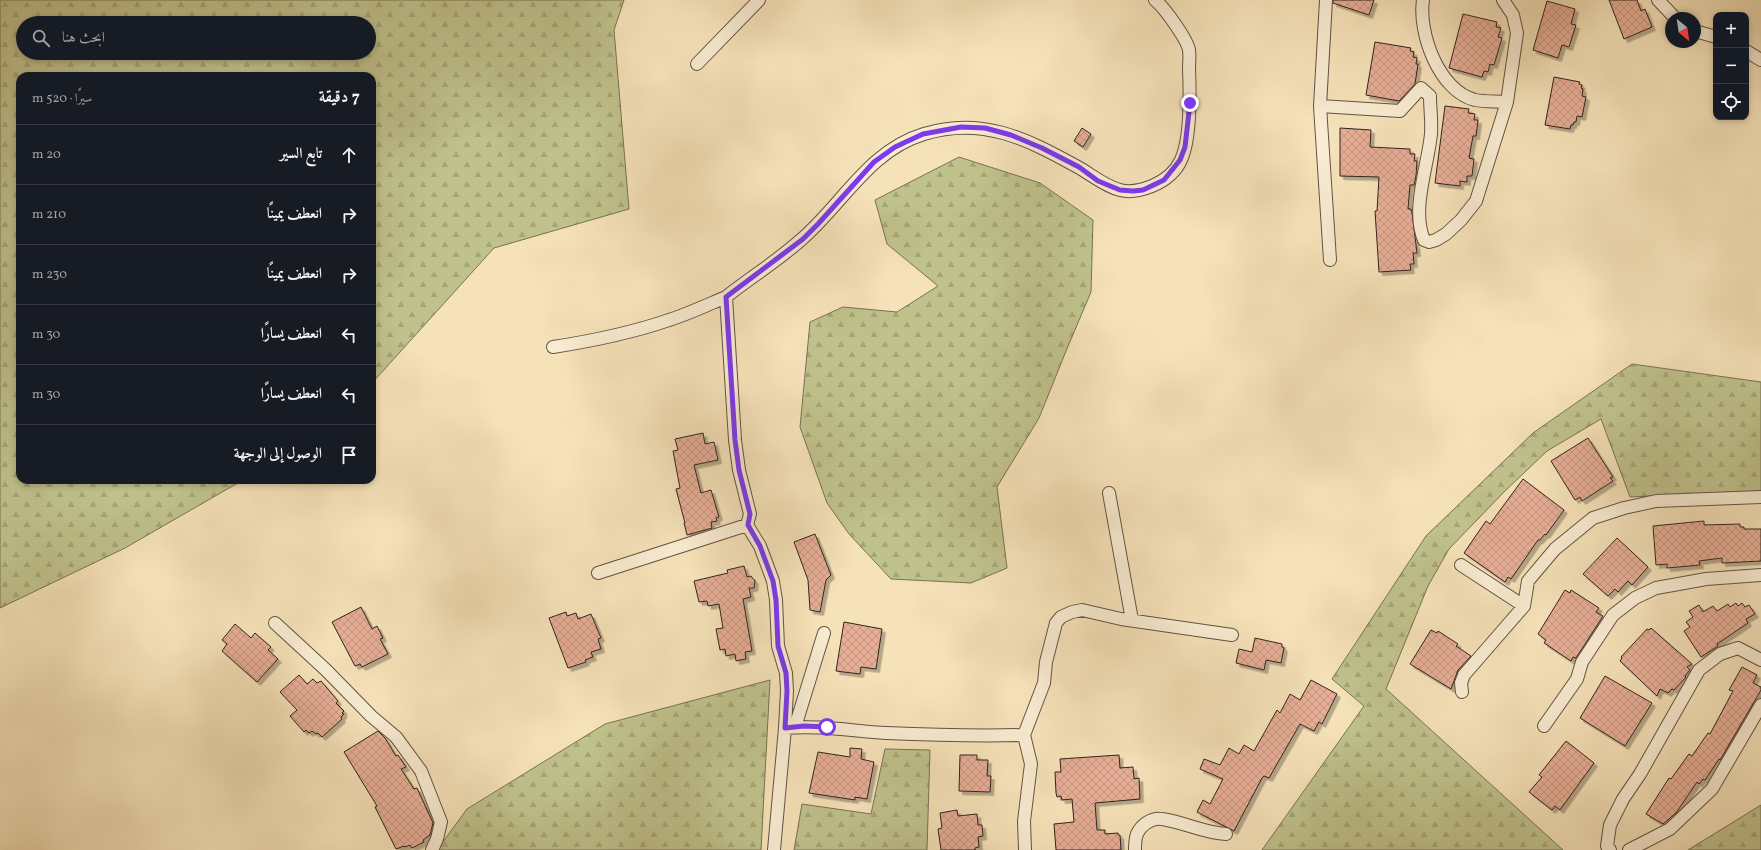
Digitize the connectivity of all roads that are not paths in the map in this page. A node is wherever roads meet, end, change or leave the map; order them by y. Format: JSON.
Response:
{"nodes":[{"id":1,"x":759,"y":0,"type":"edge"},
{"id":2,"x":1155,"y":0,"type":"edge"},
{"id":3,"x":1326,"y":0,"type":"edge"},
{"id":4,"x":1423,"y":0,"type":"edge"},
{"id":5,"x":1503,"y":0,"type":"edge"},
{"id":6,"x":1658,"y":0,"type":"edge"},
{"id":7,"x":1669,"y":12,"type":"edge"},
{"id":8,"x":1701,"y":33,"type":"edge"},
{"id":9,"x":1713,"y":36,"type":"edge"},
{"id":10,"x":1749,"y":53,"type":"edge"},
{"id":11,"x":1761,"y":60,"type":"edge"},
{"id":12,"x":696,"y":64,"type":"dead end"},
{"id":13,"x":1506,"y":102,"type":"junction"},
{"id":14,"x":1320,"y":106,"type":"junction"},
{"id":15,"x":1330,"y":260,"type":"dead end"},
{"id":16,"x":726,"y":297,"type":"junction"},
{"id":17,"x":553,"y":347,"type":"dead end"},
{"id":18,"x":1109,"y":493,"type":"dead end"},
{"id":19,"x":1761,"y":497,"type":"edge"},
{"id":20,"x":748,"y":525,"type":"junction"},
{"id":21,"x":1461,"y":566,"type":"dead end"},
{"id":22,"x":598,"y":573,"type":"dead end"},
{"id":23,"x":1761,"y":575,"type":"edge"},
{"id":24,"x":1524,"y":606,"type":"junction"},
{"id":25,"x":1132,"y":620,"type":"junction"},
{"id":26,"x":275,"y":623,"type":"dead end"},
{"id":27,"x":824,"y":633,"type":"dead end"},
{"id":28,"x":1232,"y":636,"type":"dead end"},
{"id":29,"x":1761,"y":660,"type":"edge"},
{"id":30,"x":1462,"y":692,"type":"dead end"},
{"id":31,"x":1761,"y":705,"type":"edge"},
{"id":32,"x":1544,"y":726,"type":"dead end"},
{"id":33,"x":790,"y":727,"type":"junction"},
{"id":34,"x":1024,"y":735,"type":"junction"},
{"id":35,"x":1226,"y":834,"type":"dead end"},
{"id":36,"x":432,"y":850,"type":"edge"},
{"id":37,"x":774,"y":850,"type":"edge"},
{"id":38,"x":1025,"y":850,"type":"edge"},
{"id":39,"x":1135,"y":850,"type":"edge"},
{"id":40,"x":1610,"y":850,"type":"edge"},
{"id":41,"x":1629,"y":850,"type":"edge"}],
"edges":[{"from":1,"to":12,"type":"street"},
{"from":2,"to":16,"type":"street"},
{"from":3,"to":14,"type":"street"},
{"from":4,"to":13,"type":"street"},
{"from":5,"to":13,"type":"street"},
{"from":6,"to":7,"type":"street"},
{"from":8,"to":9,"type":"street"},
{"from":10,"to":11,"type":"street"},
{"from":13,"to":14,"type":"street"},
{"from":14,"to":15,"type":"street"},
{"from":16,"to":17,"type":"street"},
{"from":16,"to":20,"type":"street"},
{"from":18,"to":25,"type":"street"},
{"from":19,"to":24,"type":"street"},
{"from":20,"to":22,"type":"street"},
{"from":20,"to":33,"type":"street"},
{"from":21,"to":24,"type":"street"},
{"from":23,"to":32,"type":"street"},
{"from":24,"to":30,"type":"street"},
{"from":25,"to":28,"type":"street"},
{"from":25,"to":34,"type":"street"},
{"from":26,"to":36,"type":"street"},
{"from":27,"to":33,"type":"street"},
{"from":29,"to":40,"type":"street"},
{"from":31,"to":41,"type":"street"},
{"from":33,"to":34,"type":"street"},
{"from":33,"to":37,"type":"street"},
{"from":34,"to":38,"type":"street"},
{"from":35,"to":39,"type":"street"}]}
